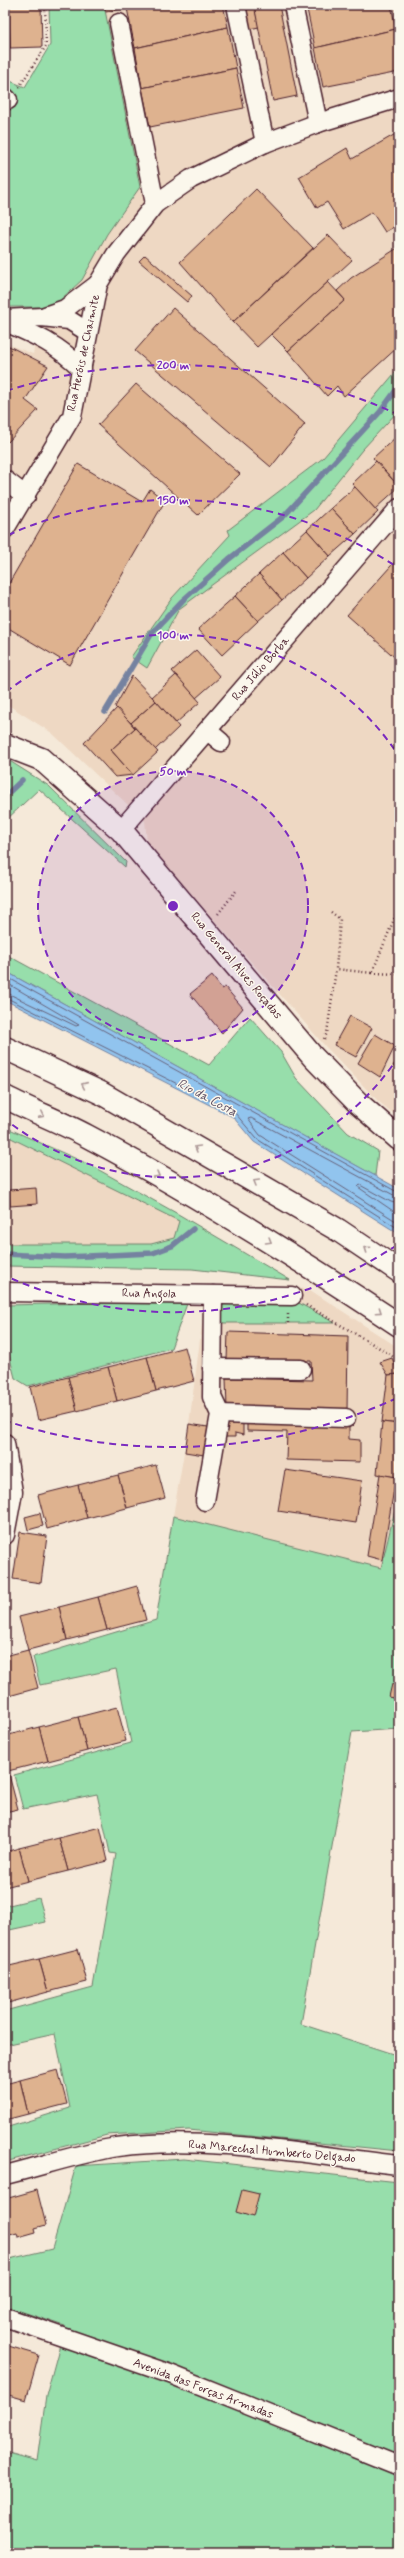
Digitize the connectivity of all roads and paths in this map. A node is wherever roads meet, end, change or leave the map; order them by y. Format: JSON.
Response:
{"nodes":[{"id":1,"x":45,"y":5,"type":"edge"},
{"id":2,"x":236,"y":5,"type":"edge"},
{"id":3,"x":293,"y":5,"type":"edge"},
{"id":4,"x":119,"y":23,"type":"dead end"},
{"id":5,"x":7,"y":98,"type":"edge"},
{"id":6,"x":399,"y":98,"type":"edge"},
{"id":7,"x":318,"y":123,"type":"junction"},
{"id":8,"x":265,"y":143,"type":"junction"},
{"id":9,"x":155,"y":204,"type":"junction"},
{"id":10,"x":98,"y":284,"type":"junction"},
{"id":11,"x":42,"y":317,"type":"junction"},
{"id":12,"x":5,"y":319,"type":"edge"},
{"id":13,"x":5,"y":322,"type":"edge"},
{"id":14,"x":88,"y":332,"type":"junction"},
{"id":15,"x":43,"y":339,"type":"junction"},
{"id":16,"x":82,"y":369,"type":"junction"},
{"id":17,"x":5,"y":480,"type":"edge"},
{"id":18,"x":26,"y":496,"type":"junction"},
{"id":19,"x":399,"y":508,"type":"edge"},
{"id":20,"x":5,"y":529,"type":"edge"},
{"id":21,"x":5,"y":730,"type":"edge"},
{"id":22,"x":5,"y":745,"type":"edge"},
{"id":23,"x":41,"y":759,"type":"junction"},
{"id":24,"x":122,"y":830,"type":"junction"},
{"id":25,"x":236,"y":892,"type":"dead end"},
{"id":26,"x":331,"y":912,"type":"dead end"},
{"id":27,"x":398,"y":912,"type":"dead end"},
{"id":28,"x":205,"y":929,"type":"junction"},
{"id":29,"x":336,"y":969,"type":"junction"},
{"id":30,"x":372,"y":973,"type":"junction"},
{"id":31,"x":399,"y":974,"type":"edge"},
{"id":32,"x":5,"y":1048,"type":"edge"},
{"id":33,"x":313,"y":1057,"type":"junction"},
{"id":34,"x":6,"y":1097,"type":"edge"},
{"id":35,"x":399,"y":1139,"type":"edge"},
{"id":36,"x":399,"y":1271,"type":"edge"},
{"id":37,"x":5,"y":1292,"type":"edge"},
{"id":38,"x":213,"y":1295,"type":"junction"},
{"id":39,"x":292,"y":1296,"type":"joint"},
{"id":40,"x":399,"y":1325,"type":"edge"},
{"id":41,"x":399,"y":1362,"type":"edge"},
{"id":42,"x":212,"y":1368,"type":"junction"},
{"id":43,"x":301,"y":1369,"type":"dead end"},
{"id":44,"x":220,"y":1414,"type":"junction"},
{"id":45,"x":346,"y":1418,"type":"dead end"},
{"id":46,"x":5,"y":1443,"type":"edge"},
{"id":47,"x":205,"y":1501,"type":"dead end"},
{"id":48,"x":5,"y":1535,"type":"edge"},
{"id":49,"x":399,"y":2165,"type":"edge"},
{"id":50,"x":5,"y":2175,"type":"edge"},
{"id":51,"x":5,"y":2318,"type":"edge"},
{"id":52,"x":399,"y":2466,"type":"edge"}],
"edges":[{"from":1,"to":5,"type":"path"},
{"from":2,"to":8,"type":"street"},
{"from":3,"to":7,"type":"street"},
{"from":4,"to":9,"type":"street"},
{"from":6,"to":7,"type":"street","name":"Rua Heróis de Chaimite"},
{"from":7,"to":8,"type":"street","name":"Rua Heróis de Chaimite"},
{"from":8,"to":9,"type":"street","name":"Rua Heróis de Chaimite"},
{"from":9,"to":10,"type":"street","name":"Rua Heróis de Chaimite"},
{"from":10,"to":11,"type":"street"},
{"from":10,"to":14,"type":"street","name":"Rua Heróis de Chaimite"},
{"from":11,"to":12,"type":"street"},
{"from":11,"to":14,"type":"street"},
{"from":13,"to":15,"type":"street"},
{"from":14,"to":15,"type":"street"},
{"from":14,"to":16,"type":"street","name":"Rua Heróis de Chaimite"},
{"from":15,"to":16,"type":"street"},
{"from":16,"to":18,"type":"street","name":"Rua Heróis de Chaimite"},
{"from":17,"to":18,"type":"street"},
{"from":18,"to":20,"type":"street","name":"Rua Heróis de Chaimite"},
{"from":19,"to":24,"type":"street","name":"Rua Júlio Borba"},
{"from":21,"to":23,"type":"main road","name":"Rua General Alves Roçadas"},
{"from":22,"to":23,"type":"main road","name":"Rua General Alves Roçadas"},
{"from":23,"to":24,"type":"main road","name":"Rua General Alves Roçadas"},
{"from":24,"to":28,"type":"main road","name":"Rua General Alves Roçadas"},
{"from":25,"to":28,"type":"path"},
{"from":26,"to":29,"type":"path"},
{"from":27,"to":30,"type":"path"},
{"from":28,"to":33,"type":"main road","name":"Rua General Alves Roçadas"},
{"from":29,"to":30,"type":"path"},
{"from":29,"to":33,"type":"path"},
{"from":30,"to":31,"type":"path"},
{"from":36,"to":32,"type":"main road","one_way":true},
{"from":33,"to":35,"type":"main road","name":"Rua General Alves Roçadas"},
{"from":34,"to":40,"type":"main road","one_way":true},
{"from":37,"to":38,"type":"street","name":"Rua Angola"},
{"from":38,"to":39,"type":"street","name":"Rua Angola"},
{"from":38,"to":42,"type":"street"},
{"from":39,"to":41,"type":"path"},
{"from":42,"to":43,"type":"street"},
{"from":42,"to":44,"type":"street"},
{"from":44,"to":45,"type":"street"},
{"from":44,"to":47,"type":"street"},
{"from":46,"to":48,"type":"street"},
{"from":49,"to":50,"type":"street","name":"Rua Marechal Humberto Delgado"},
{"from":51,"to":52,"type":"street","name":"Avenida das Forças Armadas"}]}
